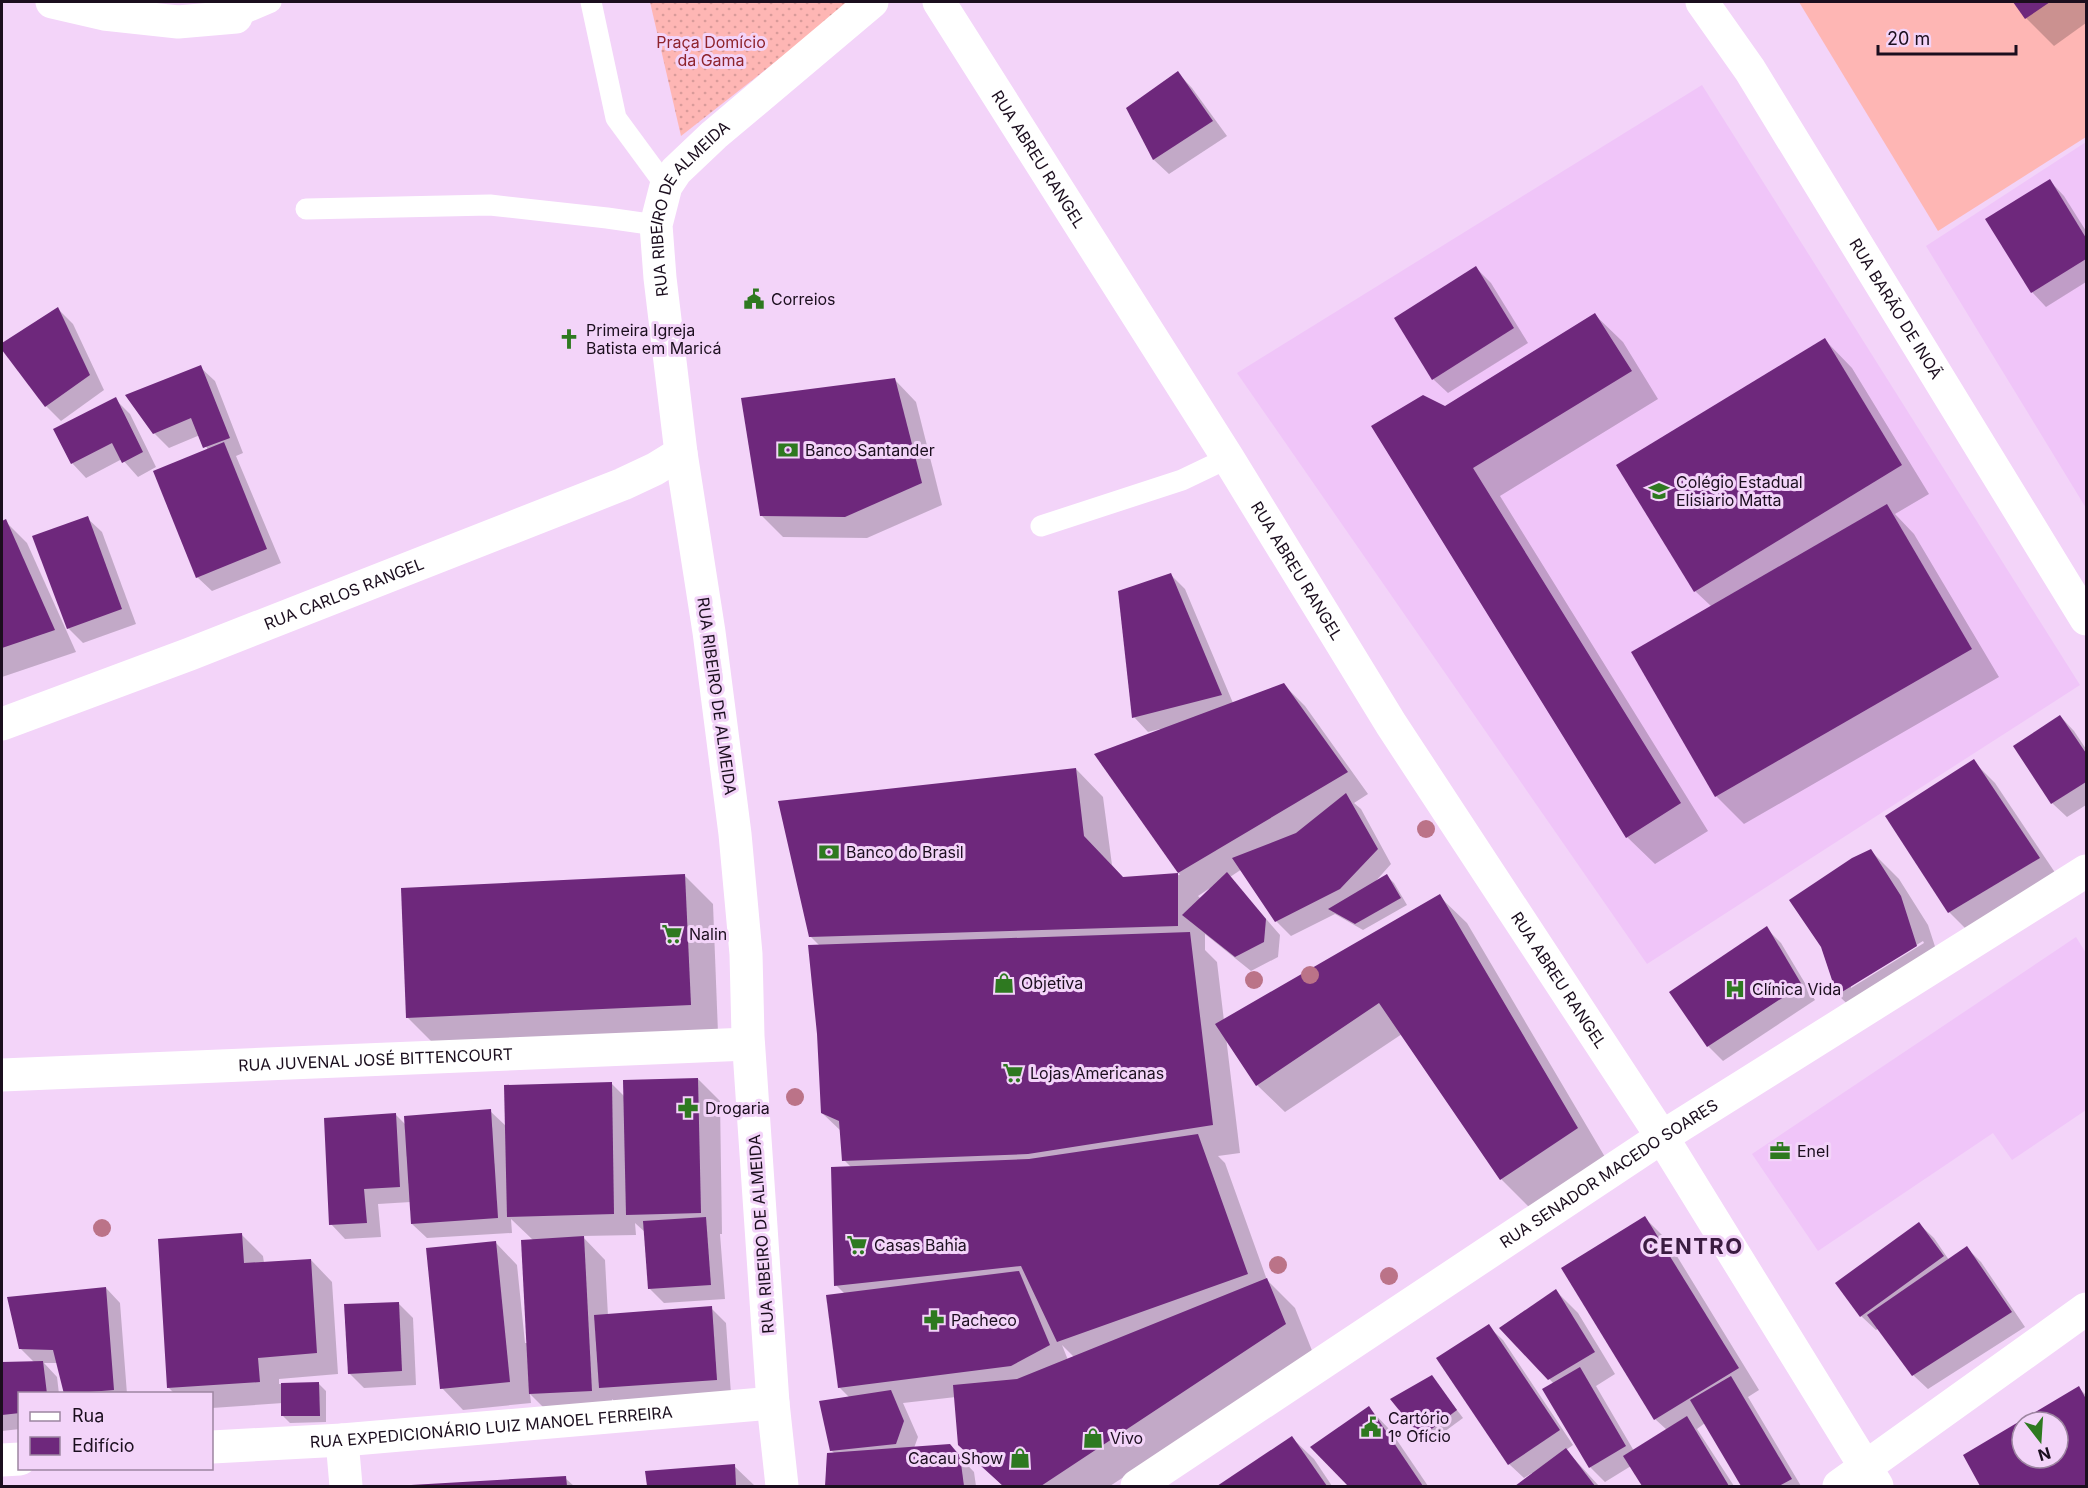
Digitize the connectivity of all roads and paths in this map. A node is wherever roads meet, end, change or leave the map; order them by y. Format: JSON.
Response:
{"nodes":[{"id":1,"x":52,"y":2,"type":"edge"},
{"id":2,"x":271,"y":2,"type":"edge"},
{"id":3,"x":591,"y":2,"type":"edge"},
{"id":4,"x":872,"y":2,"type":"edge"},
{"id":5,"x":939,"y":2,"type":"edge"},
{"id":6,"x":1702,"y":2,"type":"edge"},
{"id":7,"x":236,"y":17,"type":"joint"},
{"id":8,"x":666,"y":186,"type":"junction"},
{"id":9,"x":306,"y":209,"type":"dead end"},
{"id":10,"x":656,"y":225,"type":"junction"},
{"id":11,"x":681,"y":453,"type":"junction"},
{"id":12,"x":1228,"y":458,"type":"junction"},
{"id":13,"x":1041,"y":526,"type":"dead end"},
{"id":14,"x":2086,"y":620,"type":"edge"},
{"id":15,"x":2,"y":724,"type":"edge"},
{"id":16,"x":2086,"y":871,"type":"edge"},
{"id":17,"x":748,"y":1044,"type":"junction"},
{"id":18,"x":2,"y":1075,"type":"edge"},
{"id":19,"x":1662,"y":1137,"type":"junction"},
{"id":20,"x":2086,"y":1309,"type":"edge"},
{"id":21,"x":773,"y":1404,"type":"junction"},
{"id":22,"x":342,"y":1440,"type":"junction"},
{"id":23,"x":213,"y":1447,"type":"edge"},
{"id":24,"x":18,"y":1459,"type":"edge"},
{"id":25,"x":2,"y":1460,"type":"edge"},
{"id":26,"x":1871,"y":1476,"type":"edge"},
{"id":27,"x":346,"y":1486,"type":"edge"},
{"id":28,"x":782,"y":1486,"type":"edge"},
{"id":29,"x":1137,"y":1486,"type":"edge"},
{"id":30,"x":1839,"y":1486,"type":"edge"}],
"edges":[{"from":1,"to":7,"type":"main road"},
{"from":2,"to":7,"type":"lane"},
{"from":3,"to":8,"type":"lane"},
{"from":4,"to":8,"type":"main road","name":"RUA RIBEIRO DE ALMEIDA"},
{"from":5,"to":12,"type":"main road","name":"RUA ABREU RANGEL"},
{"from":6,"to":14,"type":"main road","name":"RUA BARÃO DE INOÃ"},
{"from":8,"to":10,"type":"main road","name":"RUA RIBEIRO DE ALMEIDA"},
{"from":9,"to":10,"type":"lane"},
{"from":10,"to":11,"type":"main road","name":"RUA RIBEIRO DE ALMEIDA"},
{"from":11,"to":15,"type":"main road","name":"RUA CARLOS RANGEL"},
{"from":11,"to":17,"type":"main road","name":"RUA RIBEIRO DE ALMEIDA"},
{"from":12,"to":13,"type":"lane"},
{"from":12,"to":19,"type":"main road","name":"RUA ABREU RANGEL"},
{"from":16,"to":19,"type":"main road","name":"RUA SENADOR MACEDO SOARES"},
{"from":17,"to":18,"type":"main road","name":"RUA JUVENAL JOSÉ BITTENCOURT"},
{"from":17,"to":21,"type":"main road","name":"RUA RIBEIRO DE ALMEIDA"},
{"from":19,"to":26,"type":"main road","name":"RUA ABREU RANGEL"},
{"from":19,"to":29,"type":"main road","name":"RUA SENADOR MACEDO SOARES"},
{"from":20,"to":26,"type":"main road"},
{"from":21,"to":22,"type":"main road","name":"RUA EXPEDICIONÁRIO LUIZ MANOEL FERREIRA"},
{"from":21,"to":28,"type":"main road","name":"RUA RIBEIRO DE ALMEIDA"},
{"from":22,"to":23,"type":"main road","name":"RUA EXPEDICIONÁRIO LUIZ MANOEL FERREIRA"},
{"from":22,"to":27,"type":"main road"},
{"from":24,"to":25,"type":"main road"},
{"from":26,"to":30,"type":"main road"}]}
